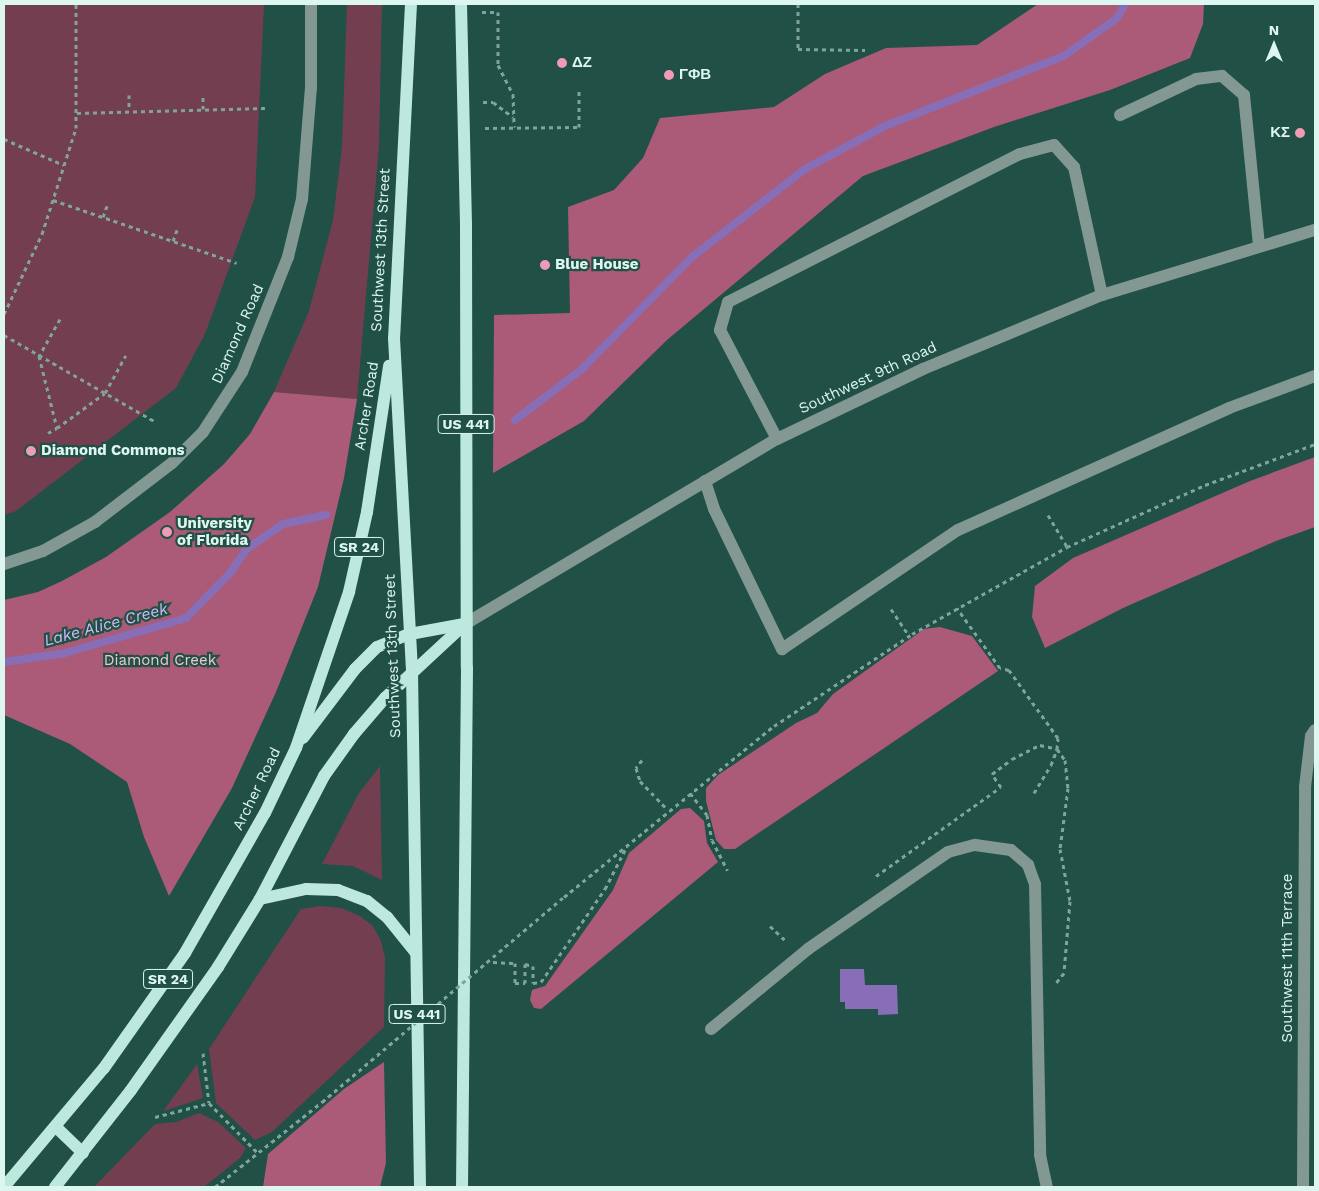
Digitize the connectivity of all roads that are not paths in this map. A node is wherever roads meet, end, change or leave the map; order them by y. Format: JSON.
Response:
{"nodes":[{"id":1,"x":311,"y":4,"type":"edge"},
{"id":2,"x":411,"y":4,"type":"edge"},
{"id":3,"x":461,"y":4,"type":"edge"},
{"id":4,"x":1120,"y":115,"type":"dead end"},
{"id":5,"x":1315,"y":230,"type":"edge"},
{"id":6,"x":1259,"y":244,"type":"junction"},
{"id":7,"x":1102,"y":295,"type":"junction"},
{"id":8,"x":394,"y":338,"type":"junction"},
{"id":9,"x":1315,"y":376,"type":"edge"},
{"id":10,"x":777,"y":439,"type":"junction"},
{"id":11,"x":705,"y":481,"type":"junction"},
{"id":12,"x":4,"y":564,"type":"edge"},
{"id":13,"x":465,"y":624,"type":"junction"},
{"id":14,"x":410,"y":634,"type":"junction"},
{"id":15,"x":412,"y":672,"type":"junction"},
{"id":16,"x":1315,"y":730,"type":"edge"},
{"id":17,"x":296,"y":748,"type":"junction"},
{"id":18,"x":260,"y":899,"type":"junction"},
{"id":19,"x":416,"y":953,"type":"junction"},
{"id":20,"x":712,"y":1029,"type":"dead end"},
{"id":21,"x":57,"y":1128,"type":"junction"},
{"id":22,"x":82,"y":1153,"type":"junction"},
{"id":23,"x":4,"y":1187,"type":"edge"},
{"id":24,"x":55,"y":1187,"type":"edge"},
{"id":25,"x":420,"y":1187,"type":"edge"},
{"id":26,"x":462,"y":1187,"type":"edge"},
{"id":27,"x":1047,"y":1187,"type":"edge"},
{"id":28,"x":1303,"y":1187,"type":"edge"}],
"edges":[{"from":1,"to":12,"type":"street","name":"Diamond Road"},
{"from":2,"to":8,"type":"main road","name":"Southwest 13th Street","number":"US 441"},
{"from":3,"to":13,"type":"main road","number":"US 441"},
{"from":4,"to":6,"type":"street"},
{"from":5,"to":6,"type":"street","name":"Southwest 9th Road"},
{"from":6,"to":7,"type":"street","name":"Southwest 9th Road"},
{"from":7,"to":10,"type":"street","name":"Southwest 9th Road"},
{"from":7,"to":10,"type":"street"},
{"from":8,"to":14,"type":"main road","name":"Southwest 13th Street","number":"US 441"},
{"from":8,"to":17,"type":"main road","name":"Archer Road","number":"SR 24"},
{"from":9,"to":11,"type":"street"},
{"from":10,"to":11,"type":"street","name":"Southwest 9th Road"},
{"from":11,"to":13,"type":"street","name":"Southwest 9th Road"},
{"from":13,"to":14,"type":"main road"},
{"from":13,"to":15,"type":"main road","number":"SR 24"},
{"from":13,"to":26,"type":"main road","number":"US 441"},
{"from":14,"to":15,"type":"main road","name":"Southwest 13th Street","number":"US 441"},
{"from":14,"to":17,"type":"main road"},
{"from":15,"to":18,"type":"main road","number":"SR 24"},
{"from":15,"to":19,"type":"main road","name":"Southwest 13th Street","number":"US 441"},
{"from":16,"to":28,"type":"street","name":"Southwest 11th Terrace"},
{"from":17,"to":21,"type":"main road","name":"Archer Road","number":"SR 24"},
{"from":18,"to":19,"type":"main road"},
{"from":18,"to":22,"type":"main road","number":"SR 24"},
{"from":19,"to":25,"type":"main road","name":"Southwest 13th Street","number":"US 441"},
{"from":20,"to":27,"type":"street"},
{"from":21,"to":22,"type":"main road"},
{"from":21,"to":23,"type":"main road","name":"Archer Road","number":"SR 24"},
{"from":22,"to":24,"type":"main road","number":"SR 24"}]}
